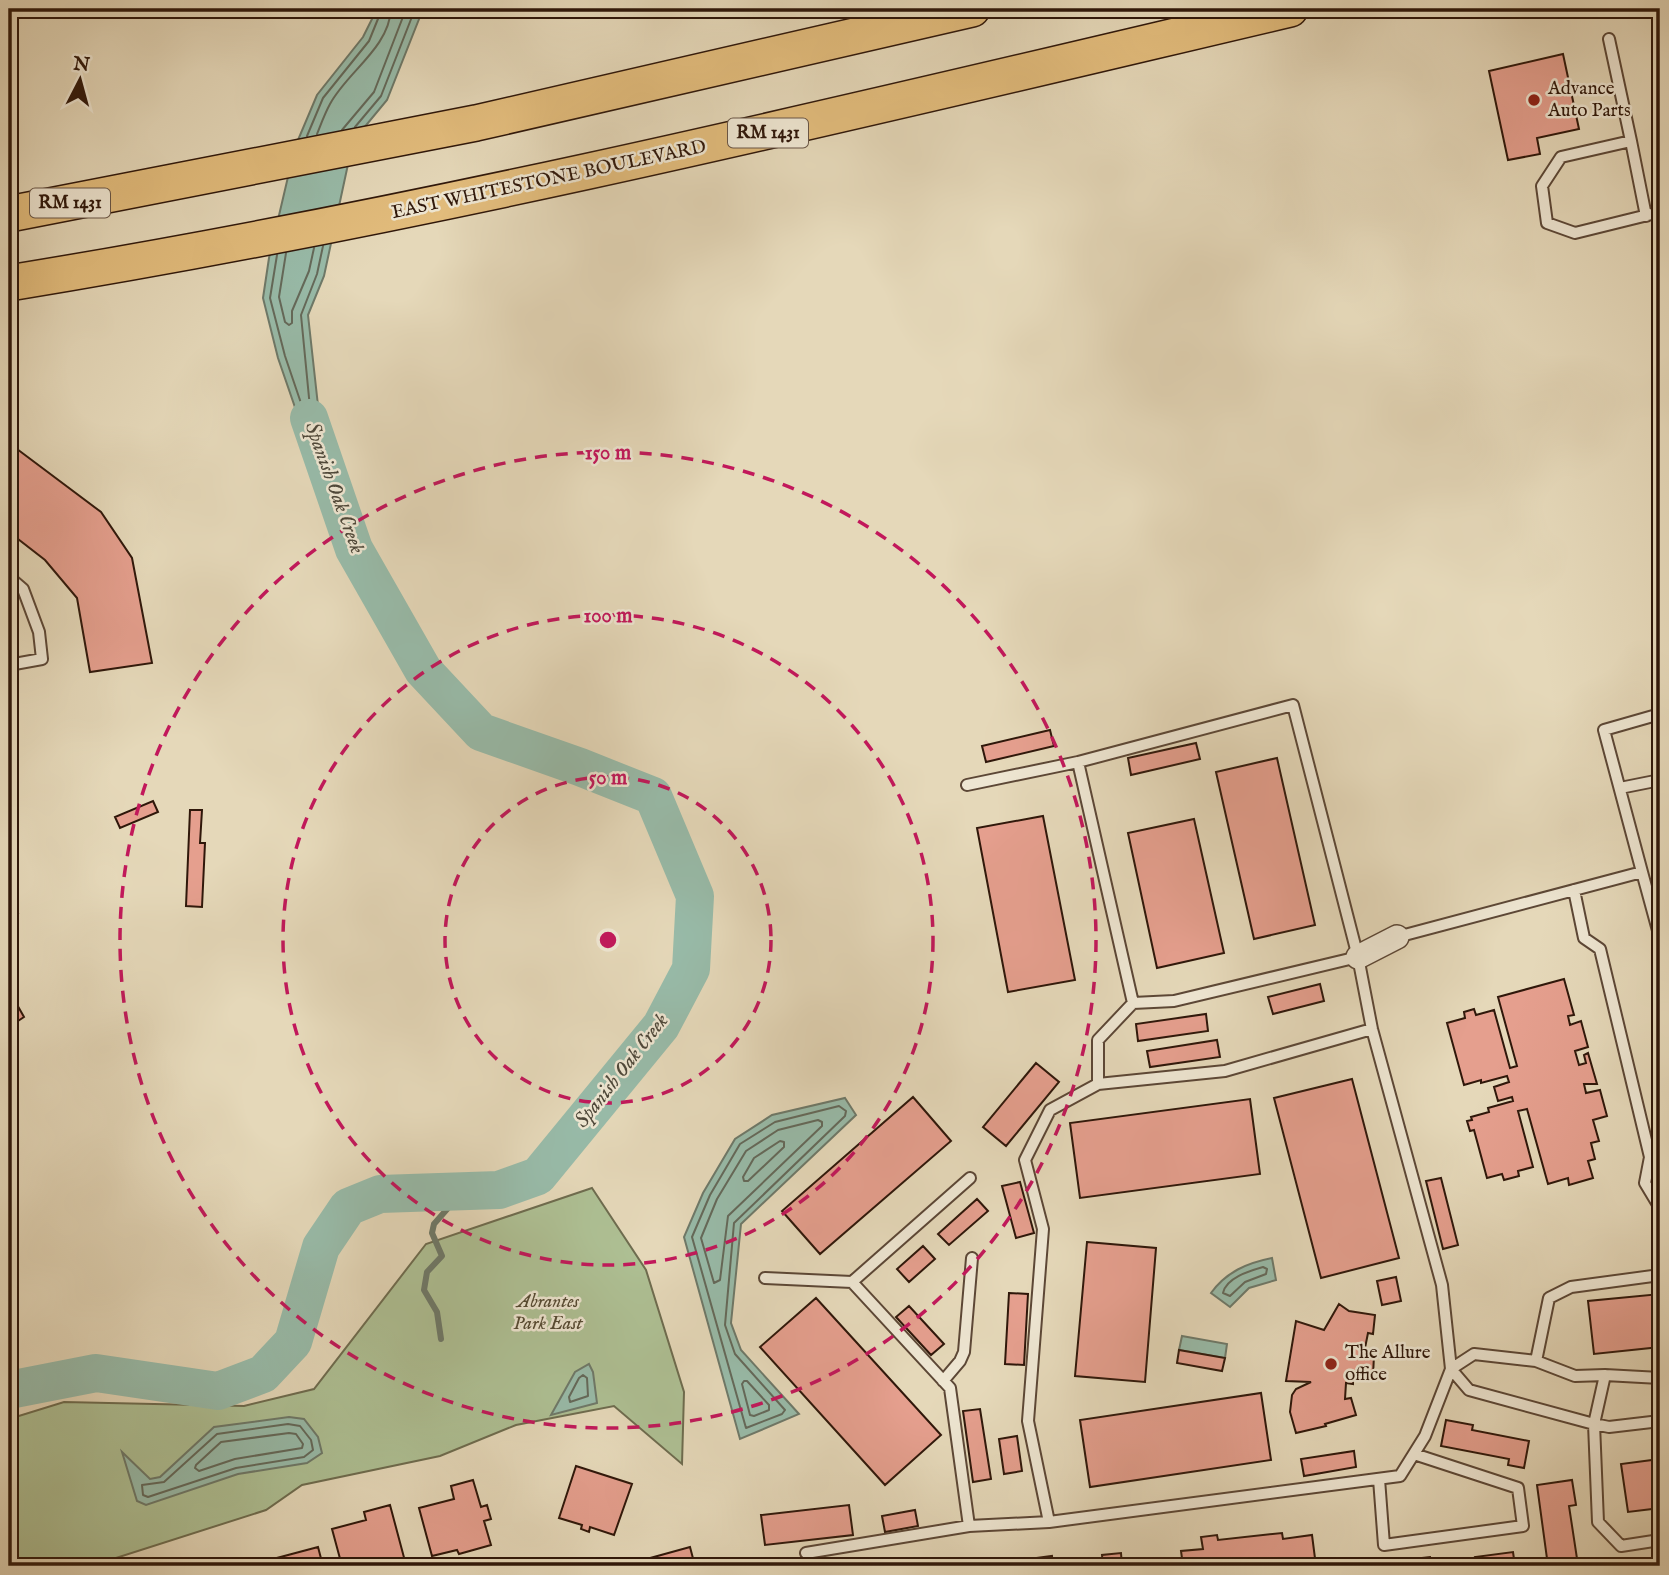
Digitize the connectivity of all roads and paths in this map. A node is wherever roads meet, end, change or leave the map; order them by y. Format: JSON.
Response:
{"nodes":[{"id":1,"x":972,"y":9,"type":"edge"},
{"id":2,"x":1290,"y":9,"type":"edge"},
{"id":3,"x":1609,"y":39,"type":"dead end"},
{"id":4,"x":1631,"y":141,"type":"junction"},
{"id":5,"x":1660,"y":212,"type":"edge"},
{"id":6,"x":9,"y":214,"type":"edge"},
{"id":7,"x":1646,"y":216,"type":"junction"},
{"id":8,"x":9,"y":283,"type":"edge"},
{"id":9,"x":9,"y":577,"type":"edge"},
{"id":10,"x":9,"y":664,"type":"edge"},
{"id":11,"x":1660,"y":713,"type":"edge"},
{"id":12,"x":1078,"y":762,"type":"junction"},
{"id":13,"x":1660,"y":780,"type":"edge"},
{"id":14,"x":967,"y":785,"type":"dead end"},
{"id":15,"x":1620,"y":788,"type":"junction"},
{"id":16,"x":1642,"y":872,"type":"junction"},
{"id":17,"x":1574,"y":890,"type":"junction"},
{"id":18,"x":1397,"y":937,"type":"joint"},
{"id":19,"x":1660,"y":938,"type":"edge"},
{"id":20,"x":1359,"y":957,"type":"junction"},
{"id":21,"x":1133,"y":1003,"type":"junction"},
{"id":22,"x":1372,"y":1028,"type":"junction"},
{"id":23,"x":1098,"y":1084,"type":"junction"},
{"id":24,"x":970,"y":1178,"type":"dead end"},
{"id":25,"x":1660,"y":1208,"type":"edge"},
{"id":26,"x":972,"y":1258,"type":"dead end"},
{"id":27,"x":1660,"y":1275,"type":"edge"},
{"id":28,"x":765,"y":1278,"type":"dead end"},
{"id":29,"x":852,"y":1282,"type":"junction"},
{"id":30,"x":1536,"y":1361,"type":"junction"},
{"id":31,"x":1451,"y":1369,"type":"junction"},
{"id":32,"x":1605,"y":1375,"type":"junction"},
{"id":33,"x":1660,"y":1378,"type":"edge"},
{"id":34,"x":943,"y":1381,"type":"junction"},
{"id":35,"x":1660,"y":1421,"type":"edge"},
{"id":36,"x":1594,"y":1424,"type":"junction"},
{"id":37,"x":1414,"y":1454,"type":"junction"},
{"id":38,"x":1379,"y":1479,"type":"junction"},
{"id":39,"x":1049,"y":1522,"type":"junction"},
{"id":40,"x":969,"y":1526,"type":"junction"},
{"id":41,"x":1660,"y":1540,"type":"edge"},
{"id":42,"x":806,"y":1553,"type":"dead end"}],
"edges":[{"from":1,"to":6,"type":"main road","number":"RM 1431"},
{"from":2,"to":8,"type":"main road","name":"EAST WHITESTONE BOULEVARD","number":"RM 1431"},
{"from":3,"to":4,"type":"lane"},
{"from":4,"to":7,"type":"lane"},
{"from":4,"to":7,"type":"lane"},
{"from":5,"to":7,"type":"lane"},
{"from":9,"to":10,"type":"lane"},
{"from":11,"to":15,"type":"lane"},
{"from":12,"to":14,"type":"lane"},
{"from":12,"to":20,"type":"lane"},
{"from":12,"to":21,"type":"lane"},
{"from":13,"to":15,"type":"lane"},
{"from":15,"to":16,"type":"lane"},
{"from":16,"to":17,"type":"lane"},
{"from":16,"to":19,"type":"lane"},
{"from":17,"to":18,"type":"lane"},
{"from":17,"to":25,"type":"lane"},
{"from":18,"to":20,"type":"street"},
{"from":20,"to":21,"type":"lane"},
{"from":20,"to":22,"type":"lane"},
{"from":21,"to":23,"type":"lane"},
{"from":22,"to":23,"type":"lane"},
{"from":22,"to":31,"type":"lane"},
{"from":23,"to":39,"type":"lane"},
{"from":24,"to":29,"type":"lane"},
{"from":26,"to":34,"type":"lane"},
{"from":27,"to":30,"type":"lane"},
{"from":28,"to":29,"type":"lane"},
{"from":29,"to":34,"type":"lane"},
{"from":30,"to":31,"type":"lane"},
{"from":30,"to":32,"type":"lane"},
{"from":31,"to":36,"type":"lane"},
{"from":31,"to":37,"type":"lane"},
{"from":32,"to":33,"type":"lane"},
{"from":32,"to":36,"type":"lane"},
{"from":34,"to":40,"type":"lane"},
{"from":35,"to":36,"type":"lane"},
{"from":36,"to":41,"type":"lane"},
{"from":37,"to":38,"type":"lane"},
{"from":37,"to":38,"type":"lane"},
{"from":38,"to":39,"type":"lane"},
{"from":39,"to":40,"type":"lane"},
{"from":40,"to":42,"type":"lane"}]}
